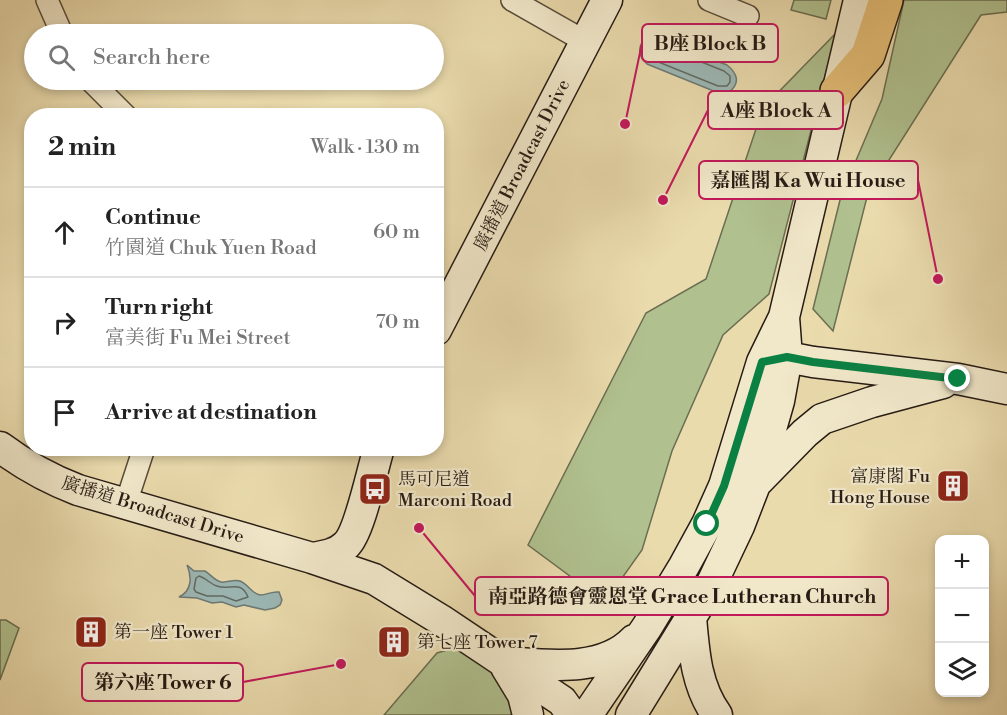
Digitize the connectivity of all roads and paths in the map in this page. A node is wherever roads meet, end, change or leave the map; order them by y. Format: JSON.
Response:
{"nodes":[{"id":1,"x":47,"y":0,"type":"edge"},
{"id":2,"x":512,"y":0,"type":"edge"},
{"id":3,"x":607,"y":0,"type":"edge"},
{"id":4,"x":709,"y":0,"type":"edge"},
{"id":5,"x":860,"y":0,"type":"edge"},
{"id":6,"x":886,"y":0,"type":"edge"},
{"id":7,"x":748,"y":16,"type":"dead end"},
{"id":8,"x":58,"y":24,"type":"edge"},
{"id":9,"x":586,"y":42,"type":"junction"},
{"id":10,"x":100,"y":90,"type":"edge"},
{"id":11,"x":837,"y":91,"type":"junction"},
{"id":12,"x":118,"y":108,"type":"edge"},
{"id":13,"x":444,"y":298,"type":"edge"},
{"id":14,"x":774,"y":359,"type":"junction"},
{"id":15,"x":958,"y":379,"type":"junction"},
{"id":16,"x":1007,"y":389,"type":"edge"},
{"id":17,"x":0,"y":447,"type":"edge"},
{"id":18,"x":141,"y":456,"type":"edge"},
{"id":19,"x":377,"y":456,"type":"edge"},
{"id":20,"x":756,"y":482,"type":"junction"},
{"id":21,"x":126,"y":503,"type":"junction"},
{"id":22,"x":356,"y":530,"type":"junction"},
{"id":23,"x":312,"y":558,"type":"junction"},
{"id":24,"x":374,"y":579,"type":"junction"},
{"id":25,"x":691,"y":617,"type":"junction"},
{"id":26,"x":647,"y":627,"type":"junction"},
{"id":27,"x":503,"y":661,"type":"junction"},
{"id":28,"x":586,"y":710,"type":"edge"},
{"id":29,"x":528,"y":715,"type":"edge"},
{"id":30,"x":631,"y":715,"type":"edge"},
{"id":31,"x":717,"y":715,"type":"edge"}],
"edges":[{"from":1,"to":8,"type":"street"},
{"from":2,"to":9,"type":"street"},
{"from":3,"to":9,"type":"street","name":"廣播道 Broadcast Drive"},
{"from":4,"to":7,"type":"street"},
{"from":5,"to":11,"type":"street"},
{"from":6,"to":11,"type":"highway"},
{"from":9,"to":13,"type":"street","name":"廣播道 Broadcast Drive"},
{"from":10,"to":12,"type":"street"},
{"from":11,"to":14,"type":"street"},
{"from":14,"to":15,"type":"street"},
{"from":14,"to":20,"type":"street"},
{"from":14,"to":26,"type":"street"},
{"from":15,"to":16,"type":"street"},
{"from":15,"to":20,"type":"street"},
{"from":17,"to":21,"type":"street","name":"廣播道 Broadcast Drive"},
{"from":18,"to":21,"type":"street"},
{"from":19,"to":22,"type":"street"},
{"from":20,"to":25,"type":"street"},
{"from":21,"to":23,"type":"street","name":"廣播道 Broadcast Drive"},
{"from":22,"to":23,"type":"street"},
{"from":22,"to":24,"type":"street"},
{"from":23,"to":24,"type":"street","name":"廣播道 Broadcast Drive"},
{"from":24,"to":27,"type":"street","name":"廣播道 Broadcast Drive"},
{"from":25,"to":30,"type":"street"},
{"from":25,"to":31,"type":"street"},
{"from":26,"to":27,"type":"street"},
{"from":26,"to":28,"type":"street"},
{"from":27,"to":28,"type":"street","name":"廣播道 Broadcast Drive"},
{"from":27,"to":29,"type":"street"}]}
